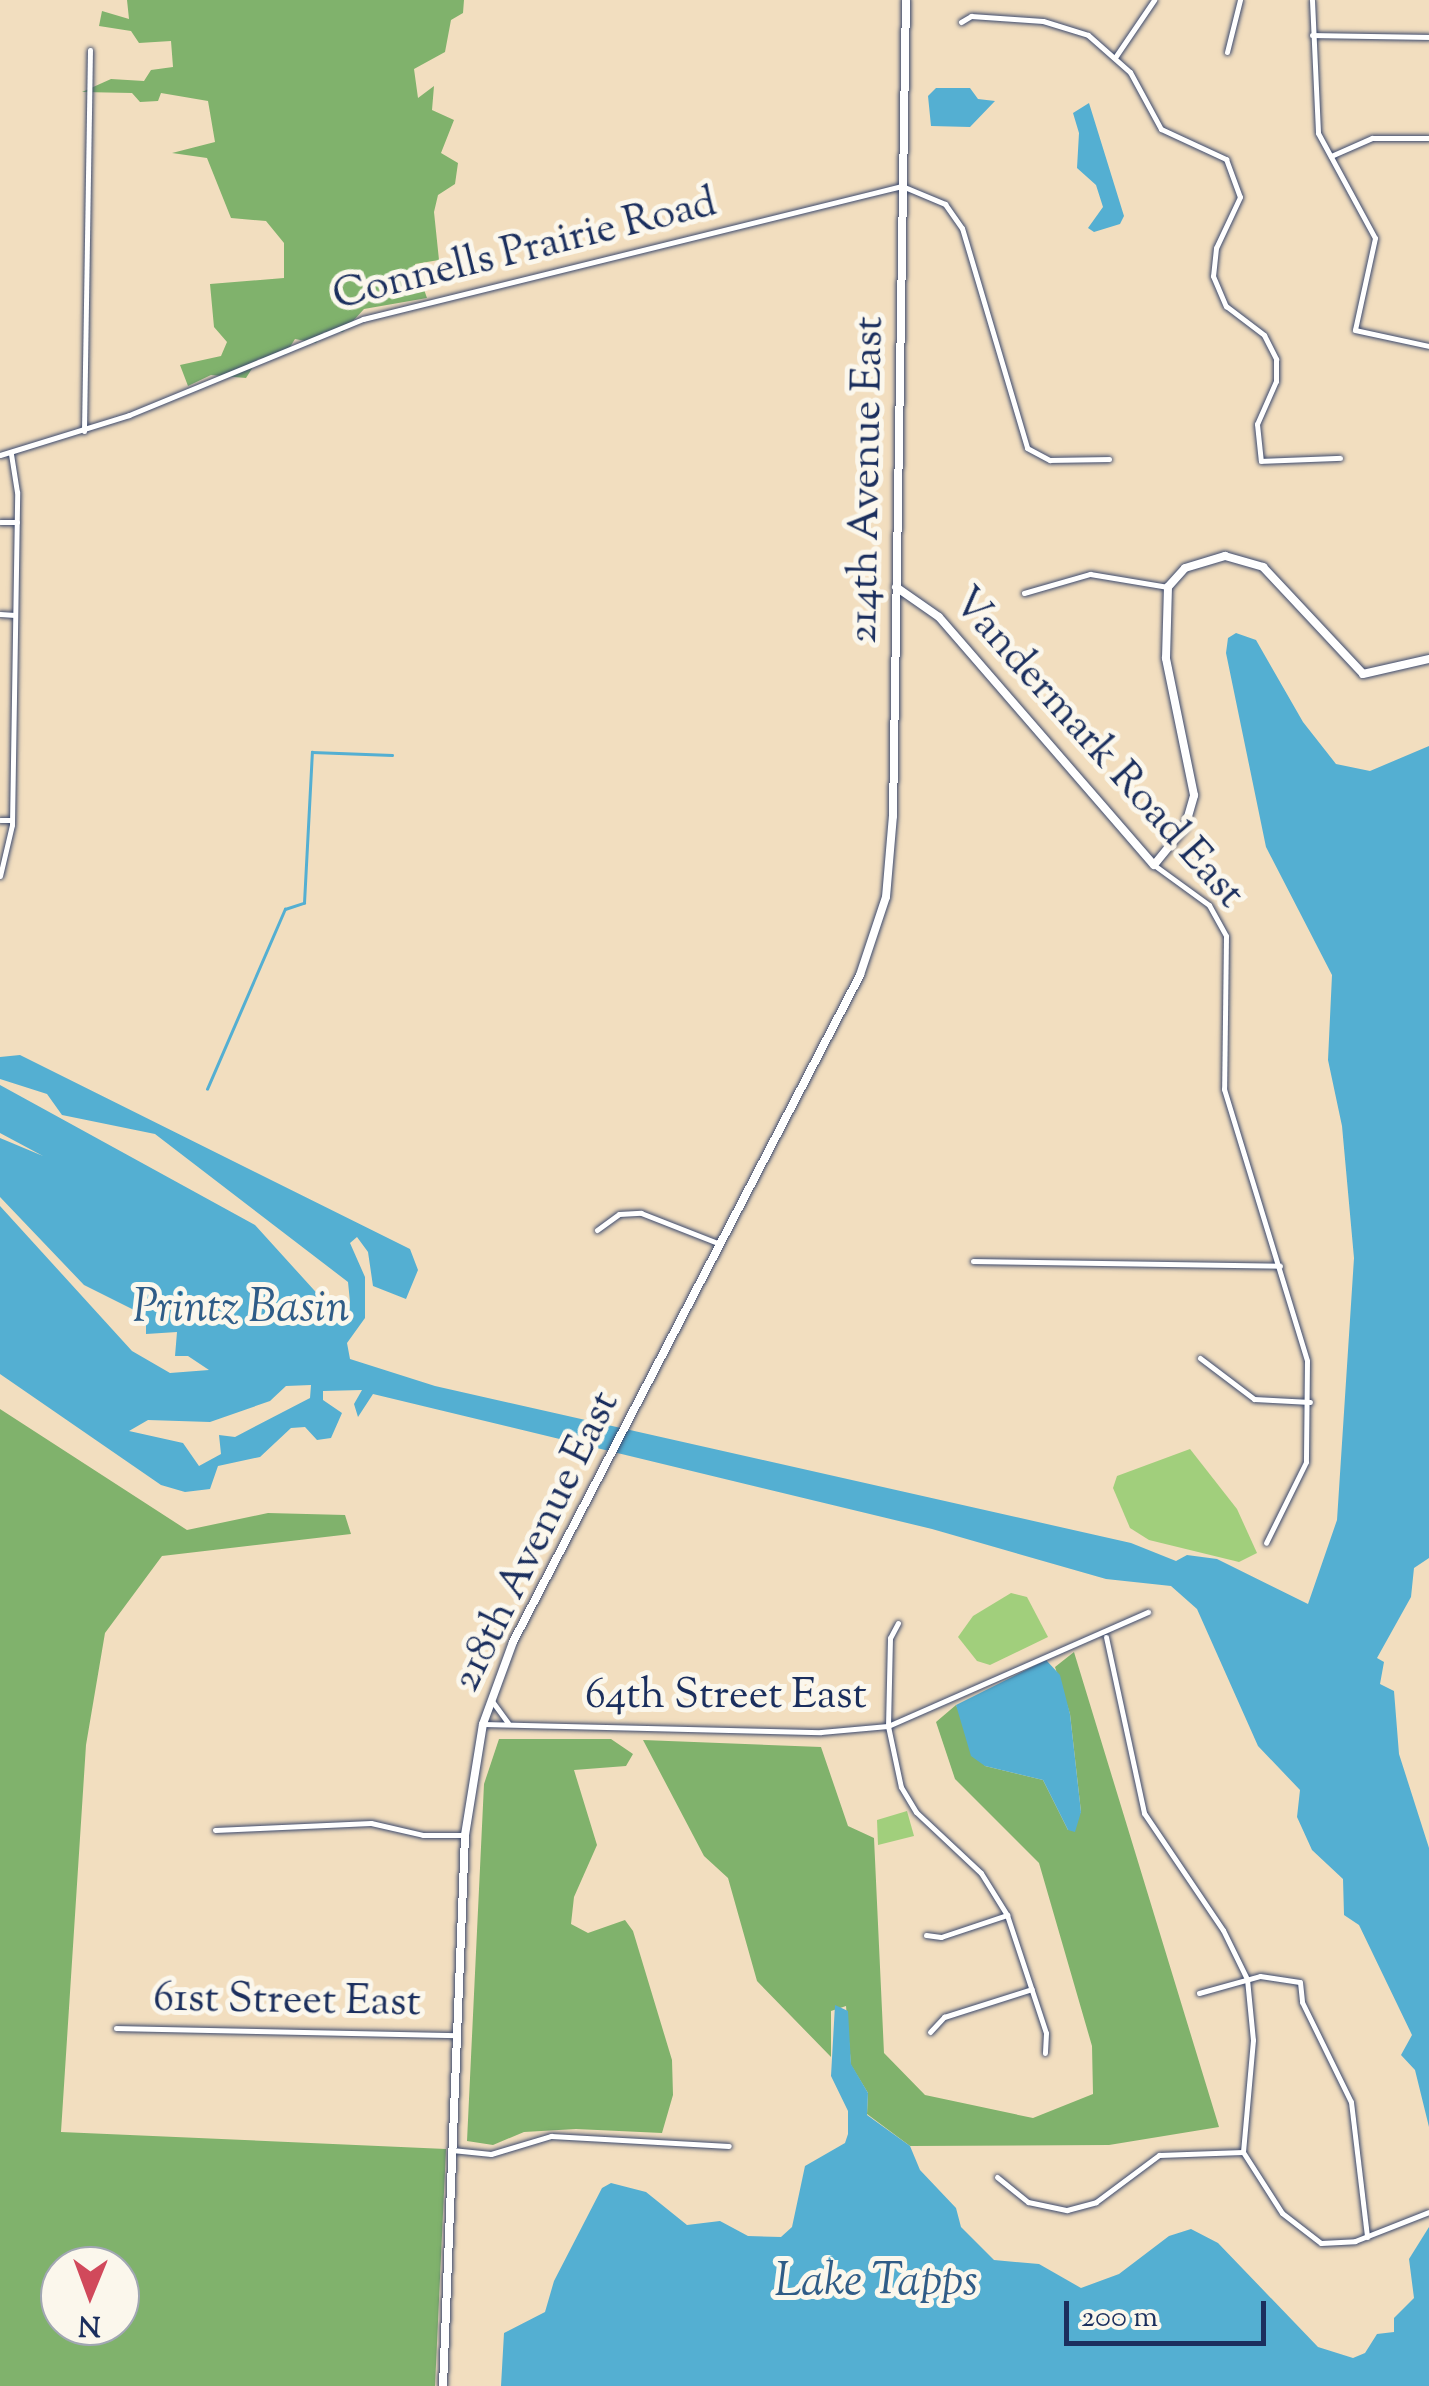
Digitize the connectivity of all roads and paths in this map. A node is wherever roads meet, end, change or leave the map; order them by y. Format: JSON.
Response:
{"nodes":[{"id":1,"x":906,"y":0,"type":"edge"},
{"id":2,"x":1154,"y":0,"type":"edge"},
{"id":3,"x":1240,"y":0,"type":"edge"},
{"id":4,"x":1312,"y":0,"type":"edge"},
{"id":5,"x":960,"y":22,"type":"dead end"},
{"id":6,"x":1312,"y":35,"type":"junction"},
{"id":7,"x":1429,"y":38,"type":"edge"},
{"id":8,"x":90,"y":50,"type":"dead end"},
{"id":9,"x":1227,"y":52,"type":"dead end"},
{"id":10,"x":1116,"y":56,"type":"junction"},
{"id":11,"x":1429,"y":138,"type":"edge"},
{"id":12,"x":1331,"y":156,"type":"junction"},
{"id":13,"x":902,"y":186,"type":"junction"},
{"id":14,"x":1429,"y":346,"type":"edge"},
{"id":15,"x":84,"y":431,"type":"junction"},
{"id":16,"x":11,"y":453,"type":"junction"},
{"id":17,"x":0,"y":455,"type":"edge"},
{"id":18,"x":1340,"y":458,"type":"dead end"},
{"id":19,"x":1108,"y":459,"type":"dead end"},
{"id":20,"x":0,"y":522,"type":"edge"},
{"id":21,"x":17,"y":522,"type":"junction"},
{"id":22,"x":896,"y":587,"type":"junction"},
{"id":23,"x":1168,"y":587,"type":"junction"},
{"id":24,"x":1024,"y":593,"type":"dead end"},
{"id":25,"x":0,"y":614,"type":"edge"},
{"id":26,"x":15,"y":615,"type":"junction"},
{"id":27,"x":1429,"y":660,"type":"edge"},
{"id":28,"x":0,"y":820,"type":"edge"},
{"id":29,"x":12,"y":820,"type":"junction"},
{"id":30,"x":1154,"y":865,"type":"junction"},
{"id":31,"x":0,"y":876,"type":"edge"},
{"id":32,"x":868,"y":957,"type":"joint"},
{"id":33,"x":597,"y":1230,"type":"dead end"},
{"id":34,"x":720,"y":1244,"type":"junction"},
{"id":35,"x":973,"y":1261,"type":"dead end"},
{"id":36,"x":1281,"y":1266,"type":"junction"},
{"id":37,"x":1200,"y":1358,"type":"dead end"},
{"id":38,"x":1310,"y":1402,"type":"junction"},
{"id":39,"x":1266,"y":1544,"type":"dead end"},
{"id":40,"x":1148,"y":1612,"type":"dead end"},
{"id":41,"x":898,"y":1624,"type":"dead end"},
{"id":42,"x":1105,"y":1636,"type":"junction"},
{"id":43,"x":492,"y":1700,"type":"junction"},
{"id":44,"x":483,"y":1724,"type":"junction"},
{"id":45,"x":516,"y":1726,"type":"junction"},
{"id":46,"x":888,"y":1726,"type":"junction"},
{"id":47,"x":215,"y":1830,"type":"dead end"},
{"id":48,"x":464,"y":1834,"type":"junction"},
{"id":49,"x":1007,"y":1915,"type":"junction"},
{"id":50,"x":926,"y":1935,"type":"dead end"},
{"id":51,"x":1246,"y":1979,"type":"junction"},
{"id":52,"x":1032,"y":1989,"type":"junction"},
{"id":53,"x":1199,"y":1993,"type":"dead end"},
{"id":54,"x":116,"y":2028,"type":"dead end"},
{"id":55,"x":930,"y":2032,"type":"dead end"},
{"id":56,"x":456,"y":2035,"type":"junction"},
{"id":57,"x":1045,"y":2054,"type":"dead end"},
{"id":58,"x":729,"y":2146,"type":"dead end"},
{"id":59,"x":452,"y":2150,"type":"junction"},
{"id":60,"x":1243,"y":2152,"type":"junction"},
{"id":61,"x":996,"y":2177,"type":"dead end"},
{"id":62,"x":1429,"y":2212,"type":"edge"},
{"id":63,"x":1367,"y":2237,"type":"junction"},
{"id":64,"x":443,"y":2386,"type":"edge"}],
"edges":[{"from":1,"to":13,"type":"street","name":"214th Avenue East"},
{"from":2,"to":10,"type":"street"},
{"from":3,"to":9,"type":"street"},
{"from":4,"to":6,"type":"street"},
{"from":5,"to":10,"type":"street"},
{"from":6,"to":7,"type":"street"},
{"from":6,"to":12,"type":"street"},
{"from":8,"to":15,"type":"street"},
{"from":10,"to":18,"type":"street"},
{"from":11,"to":12,"type":"street"},
{"from":12,"to":14,"type":"street"},
{"from":13,"to":15,"type":"street","name":"Connells Prairie Road"},
{"from":13,"to":19,"type":"street"},
{"from":13,"to":22,"type":"street","name":"214th Avenue East"},
{"from":15,"to":16,"type":"street","name":"Connells Prairie Road"},
{"from":16,"to":17,"type":"street","name":"Connells Prairie Road"},
{"from":16,"to":21,"type":"street"},
{"from":20,"to":21,"type":"street"},
{"from":21,"to":26,"type":"street"},
{"from":22,"to":30,"type":"street","name":"Vandermark Road East"},
{"from":22,"to":32,"type":"street","name":"214th Avenue East"},
{"from":23,"to":24,"type":"street"},
{"from":23,"to":27,"type":"street"},
{"from":23,"to":30,"type":"street"},
{"from":25,"to":26,"type":"street"},
{"from":26,"to":29,"type":"street"},
{"from":28,"to":29,"type":"street"},
{"from":29,"to":31,"type":"street"},
{"from":30,"to":36,"type":"street","name":"Vandermark Road East"},
{"from":32,"to":34,"type":"street","name":"218th Avenue East"},
{"from":33,"to":34,"type":"street"},
{"from":34,"to":43,"type":"street","name":"218th Avenue East"},
{"from":35,"to":36,"type":"street"},
{"from":36,"to":38,"type":"street","name":"Vandermark Road East"},
{"from":37,"to":38,"type":"street"},
{"from":38,"to":39,"type":"street","name":"Vandermark Road East"},
{"from":40,"to":42,"type":"street","name":"64th Street East"},
{"from":41,"to":46,"type":"street"},
{"from":42,"to":46,"type":"street","name":"64th Street East"},
{"from":42,"to":51,"type":"street"},
{"from":43,"to":44,"type":"street","name":"218th Avenue East"},
{"from":43,"to":45,"type":"street"},
{"from":44,"to":45,"type":"street","name":"64th Street East"},
{"from":44,"to":48,"type":"street","name":"218th Avenue East"},
{"from":45,"to":46,"type":"street","name":"64th Street East"},
{"from":46,"to":49,"type":"street"},
{"from":47,"to":48,"type":"street"},
{"from":48,"to":56,"type":"street","name":"218th Avenue East"},
{"from":49,"to":50,"type":"street"},
{"from":49,"to":52,"type":"street"},
{"from":51,"to":53,"type":"street"},
{"from":51,"to":60,"type":"street"},
{"from":51,"to":63,"type":"street"},
{"from":52,"to":55,"type":"street"},
{"from":52,"to":57,"type":"street"},
{"from":54,"to":56,"type":"street","name":"61st Street East"},
{"from":56,"to":59,"type":"street","name":"218th Avenue East"},
{"from":58,"to":59,"type":"street"},
{"from":59,"to":64,"type":"street","name":"218th Avenue East"},
{"from":60,"to":61,"type":"street"},
{"from":60,"to":63,"type":"street"},
{"from":62,"to":63,"type":"street"}]}
